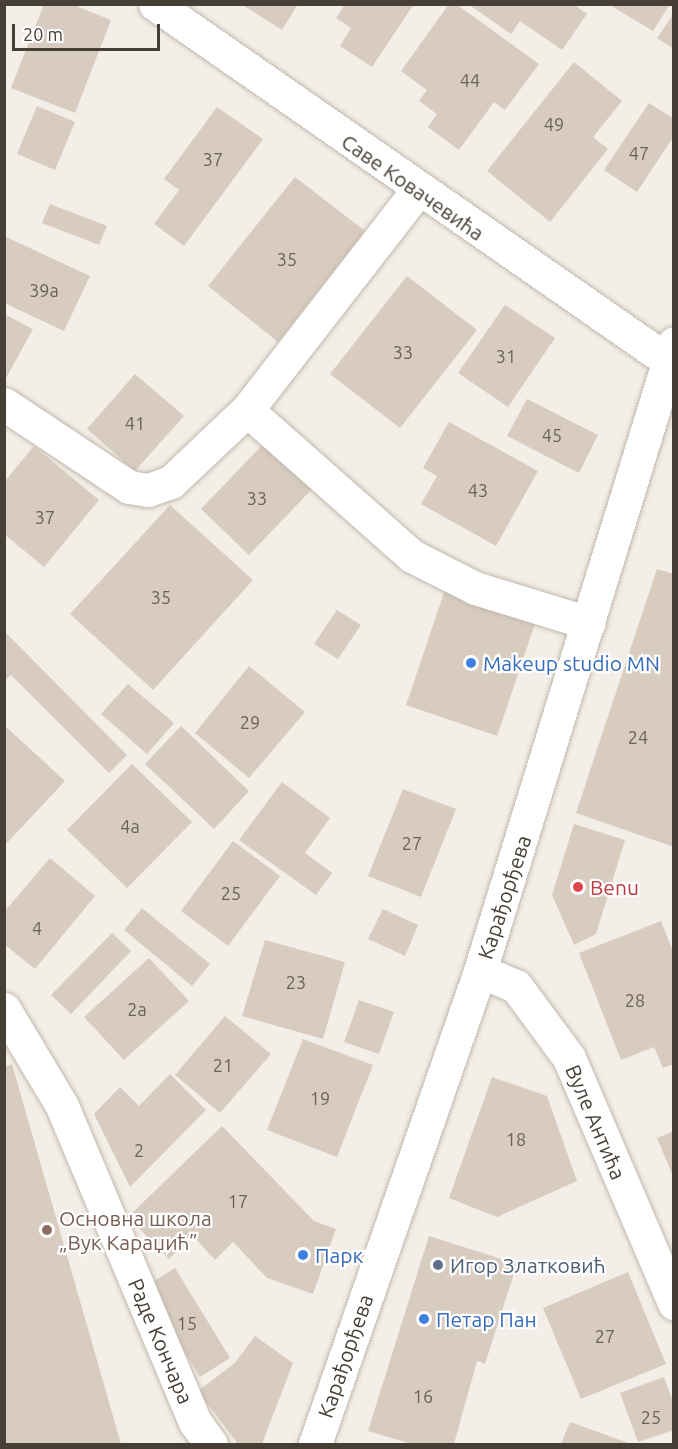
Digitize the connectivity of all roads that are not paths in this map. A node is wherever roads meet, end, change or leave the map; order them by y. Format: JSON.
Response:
{"nodes":[{"id":1,"x":155,"y":4,"type":"edge"},
{"id":2,"x":417,"y":191,"type":"junction"},
{"id":3,"x":672,"y":356,"type":"edge"},
{"id":4,"x":4,"y":404,"type":"edge"},
{"id":5,"x":247,"y":410,"type":"junction"},
{"id":6,"x":589,"y":623,"type":"junction"},
{"id":7,"x":480,"y":971,"type":"junction"},
{"id":8,"x":4,"y":1010,"type":"edge"},
{"id":9,"x":674,"y":1303,"type":"edge"},
{"id":10,"x":211,"y":1444,"type":"edge"},
{"id":11,"x":315,"y":1444,"type":"edge"}],
"edges":[{"from":1,"to":2,"type":"street","name":"Саве Ковачевића"},
{"from":2,"to":3,"type":"street","name":"Саве Ковачевића"},
{"from":2,"to":5,"type":"street"},
{"from":3,"to":6,"type":"street","name":"Карађорђева"},
{"from":4,"to":5,"type":"street"},
{"from":5,"to":6,"type":"street"},
{"from":6,"to":7,"type":"street","name":"Карађорђева"},
{"from":7,"to":9,"type":"street","name":"Вуле Антића"},
{"from":7,"to":11,"type":"street","name":"Карађорђева"},
{"from":8,"to":10,"type":"street","name":"Раде Кончара"}]}
